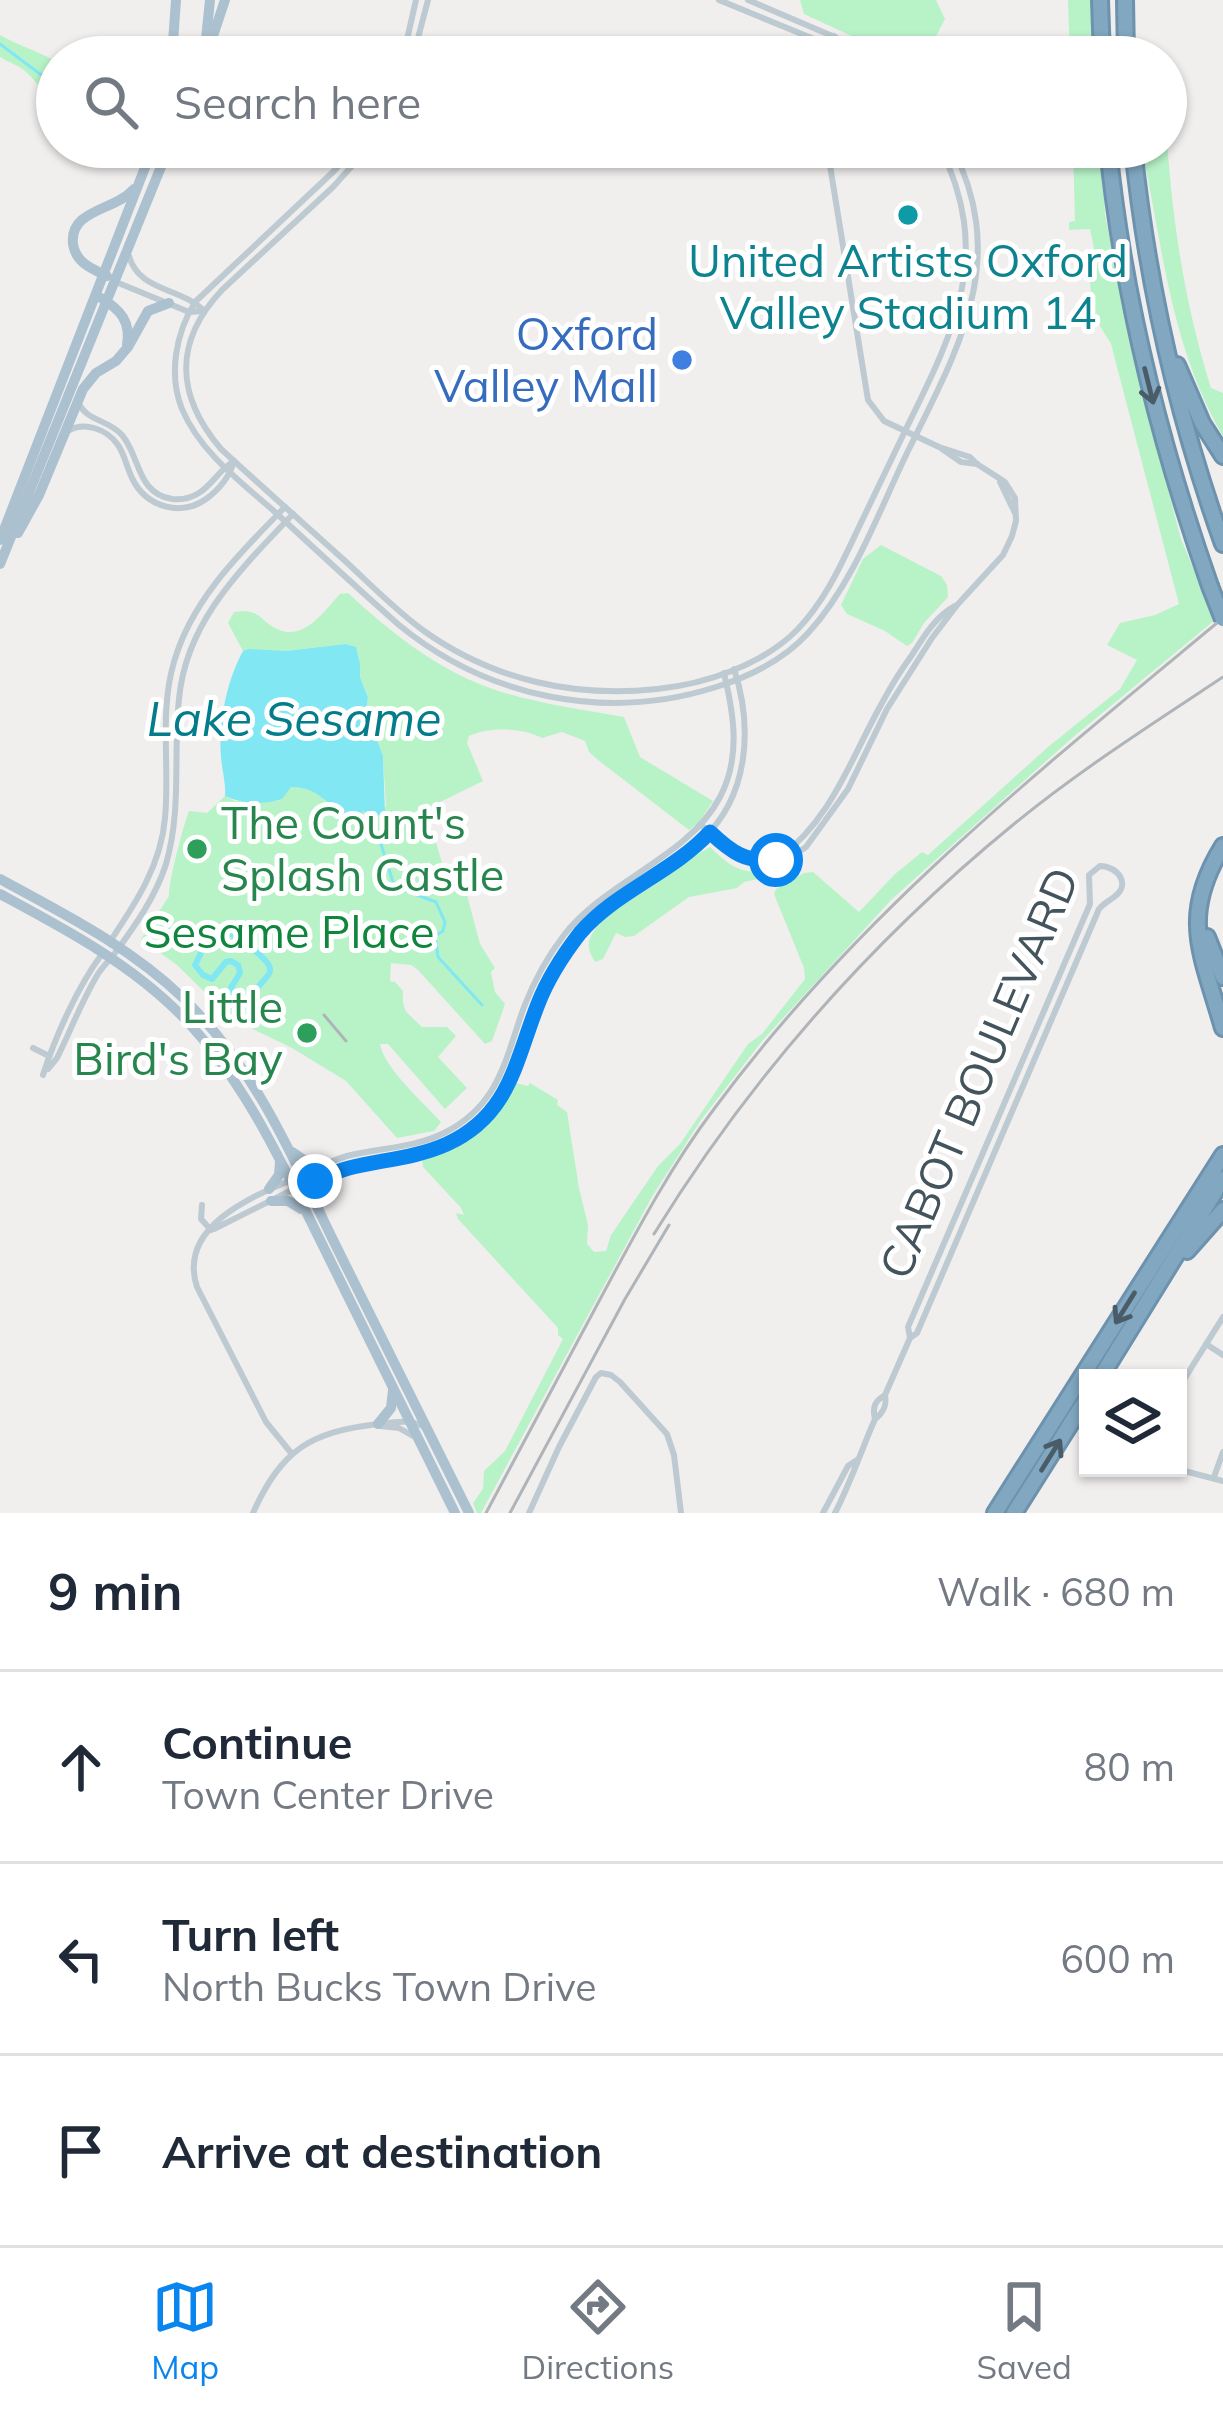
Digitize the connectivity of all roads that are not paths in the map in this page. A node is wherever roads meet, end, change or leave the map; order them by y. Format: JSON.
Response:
{"nodes":[{"id":1,"x":176,"y":0,"type":"edge"},
{"id":2,"x":210,"y":0,"type":"edge"},
{"id":3,"x":225,"y":0,"type":"edge"},
{"id":4,"x":416,"y":0,"type":"edge"},
{"id":5,"x":428,"y":0,"type":"edge"},
{"id":6,"x":718,"y":0,"type":"edge"},
{"id":7,"x":748,"y":0,"type":"edge"},
{"id":8,"x":1100,"y":0,"type":"edge"},
{"id":9,"x":1125,"y":0,"type":"edge"},
{"id":10,"x":173,"y":36,"type":"edge"},
{"id":11,"x":206,"y":36,"type":"edge"},
{"id":12,"x":212,"y":36,"type":"edge"},
{"id":13,"x":408,"y":36,"type":"edge"},
{"id":14,"x":419,"y":36,"type":"edge"},
{"id":15,"x":805,"y":36,"type":"edge"},
{"id":16,"x":834,"y":36,"type":"edge"},
{"id":17,"x":1101,"y":36,"type":"edge"},
{"id":18,"x":1126,"y":36,"type":"edge"},
{"id":19,"x":145,"y":168,"type":"edge"},
{"id":20,"x":160,"y":168,"type":"edge"},
{"id":21,"x":337,"y":168,"type":"edge"},
{"id":22,"x":351,"y":168,"type":"edge"},
{"id":23,"x":830,"y":168,"type":"edge"},
{"id":24,"x":950,"y":168,"type":"edge"},
{"id":25,"x":961,"y":168,"type":"edge"},
{"id":26,"x":1111,"y":168,"type":"edge"},
{"id":27,"x":1136,"y":168,"type":"edge"},
{"id":28,"x":142,"y":176,"type":"junction"},
{"id":29,"x":129,"y":241,"type":"junction"},
{"id":30,"x":109,"y":277,"type":"junction"},
{"id":31,"x":1153,"y":289,"type":"junction"},
{"id":32,"x":101,"y":298,"type":"junction"},
{"id":33,"x":196,"y":302,"type":"junction"},
{"id":34,"x":169,"y":303,"type":"junction"},
{"id":35,"x":189,"y":311,"type":"junction"},
{"id":36,"x":204,"y":311,"type":"junction"},
{"id":37,"x":122,"y":354,"type":"junction"},
{"id":38,"x":77,"y":400,"type":"junction"},
{"id":39,"x":905,"y":431,"type":"junction"},
{"id":40,"x":63,"y":436,"type":"junction"},
{"id":41,"x":916,"y":436,"type":"junction"},
{"id":42,"x":1223,"y":456,"type":"edge"},
{"id":43,"x":234,"y":461,"type":"junction"},
{"id":44,"x":228,"y":470,"type":"junction"},
{"id":45,"x":285,"y":506,"type":"junction"},
{"id":46,"x":277,"y":514,"type":"junction"},
{"id":47,"x":293,"y":514,"type":"junction"},
{"id":48,"x":286,"y":522,"type":"junction"},
{"id":49,"x":0,"y":540,"type":"edge"},
{"id":50,"x":1223,"y":544,"type":"edge"},
{"id":51,"x":0,"y":564,"type":"edge"},
{"id":52,"x":1223,"y":619,"type":"edge"},
{"id":53,"x":734,"y":669,"type":"junction"},
{"id":54,"x":724,"y":673,"type":"junction"},
{"id":55,"x":738,"y":680,"type":"junction"},
{"id":56,"x":727,"y":684,"type":"junction"},
{"id":57,"x":701,"y":825,"type":"junction"},
{"id":58,"x":710,"y":832,"type":"junction"},
{"id":59,"x":1223,"y":845,"type":"edge"},
{"id":60,"x":1223,"y":862,"type":"edge"},
{"id":61,"x":0,"y":879,"type":"edge"},
{"id":62,"x":0,"y":894,"type":"edge"},
{"id":63,"x":111,"y":949,"type":"junction"},
{"id":64,"x":1223,"y":977,"type":"edge"},
{"id":65,"x":1223,"y":1028,"type":"edge"},
{"id":66,"x":33,"y":1048,"type":"dead end"},
{"id":67,"x":50,"y":1056,"type":"junction"},
{"id":68,"x":1223,"y":1137,"type":"edge"},
{"id":69,"x":285,"y":1154,"type":"junction"},
{"id":70,"x":1223,"y":1155,"type":"edge"},
{"id":71,"x":327,"y":1163,"type":"junction"},
{"id":72,"x":326,"y":1177,"type":"junction"},
{"id":73,"x":1223,"y":1180,"type":"edge"},
{"id":74,"x":298,"y":1182,"type":"junction"},
{"id":75,"x":270,"y":1195,"type":"junction"},
{"id":76,"x":202,"y":1204,"type":"dead end"},
{"id":77,"x":1187,"y":1209,"type":"junction"},
{"id":78,"x":1223,"y":1210,"type":"edge"},
{"id":79,"x":313,"y":1212,"type":"junction"},
{"id":80,"x":211,"y":1230,"type":"junction"},
{"id":81,"x":1147,"y":1303,"type":"junction"},
{"id":82,"x":1223,"y":1317,"type":"edge"},
{"id":83,"x":910,"y":1337,"type":"junction"},
{"id":84,"x":1206,"y":1344,"type":"junction"},
{"id":85,"x":1223,"y":1355,"type":"edge"},
{"id":86,"x":1106,"y":1369,"type":"edge"},
{"id":87,"x":1187,"y":1375,"type":"edge"},
{"id":88,"x":393,"y":1387,"type":"junction"},
{"id":89,"x":1079,"y":1410,"type":"edge"},
{"id":90,"x":410,"y":1421,"type":"junction"},
{"id":91,"x":374,"y":1425,"type":"junction"},
{"id":92,"x":427,"y":1428,"type":"junction"},
{"id":93,"x":420,"y":1442,"type":"junction"},
{"id":94,"x":1223,"y":1451,"type":"edge"},
{"id":95,"x":292,"y":1454,"type":"junction"},
{"id":96,"x":856,"y":1460,"type":"junction"},
{"id":97,"x":1187,"y":1471,"type":"edge"},
{"id":98,"x":1214,"y":1477,"type":"junction"},
{"id":99,"x":1223,"y":1481,"type":"edge"},
{"id":100,"x":464,"y":1512,"type":"edge"},
{"id":101,"x":253,"y":1513,"type":"edge"},
{"id":102,"x":529,"y":1513,"type":"edge"},
{"id":103,"x":681,"y":1513,"type":"edge"},
{"id":104,"x":824,"y":1513,"type":"edge"},
{"id":105,"x":835,"y":1513,"type":"edge"},
{"id":106,"x":995,"y":1513,"type":"edge"},
{"id":107,"x":1014,"y":1513,"type":"edge"}],
"edges":[{"from":1,"to":10,"type":"main road"},
{"from":2,"to":11,"type":"main road"},
{"from":3,"to":12,"type":"main road"},
{"from":4,"to":13,"type":"street"},
{"from":5,"to":14,"type":"street"},
{"from":6,"to":15,"type":"street"},
{"from":7,"to":16,"type":"street"},
{"from":8,"to":17,"type":"highway"},
{"from":9,"to":18,"type":"highway"},
{"from":19,"to":28,"type":"main road"},
{"from":20,"to":29,"type":"main road"},
{"from":21,"to":33,"type":"street"},
{"from":22,"to":36,"type":"street"},
{"from":23,"to":39,"type":"street"},
{"from":24,"to":39,"type":"street"},
{"from":25,"to":41,"type":"street"},
{"from":26,"to":52,"type":"highway","one_way":true,"bridge":true},
{"from":27,"to":31,"type":"highway"},
{"from":28,"to":30,"type":"main road"},
{"from":28,"to":30,"type":"main road"},
{"from":29,"to":30,"type":"main road"},
{"from":29,"to":33,"type":"street"},
{"from":30,"to":32,"type":"main road"},
{"from":30,"to":34,"type":"street"},
{"from":31,"to":42,"type":"highway"},
{"from":31,"to":50,"type":"highway"},
{"from":32,"to":37,"type":"main road"},
{"from":32,"to":49,"type":"main road"},
{"from":32,"to":51,"type":"main road"},
{"from":33,"to":35,"type":"street"},
{"from":33,"to":36,"type":"street"},
{"from":34,"to":35,"type":"street"},
{"from":34,"to":37,"type":"main road"},
{"from":35,"to":36,"type":"street"},
{"from":35,"to":44,"type":"street"},
{"from":36,"to":43,"type":"street"},
{"from":37,"to":38,"type":"main road"},
{"from":38,"to":40,"type":"main road"},
{"from":38,"to":44,"type":"street"},
{"from":39,"to":41,"type":"street"},
{"from":39,"to":53,"type":"street"},
{"from":40,"to":44,"type":"street"},
{"from":40,"to":51,"type":"main road"},
{"from":41,"to":55,"type":"street"},
{"from":41,"to":58,"type":"street"},
{"from":43,"to":44,"type":"street"},
{"from":43,"to":45,"type":"street"},
{"from":44,"to":46,"type":"street"},
{"from":45,"to":46,"type":"street"},
{"from":45,"to":47,"type":"street"},
{"from":46,"to":48,"type":"street"},
{"from":46,"to":63,"type":"street"},
{"from":47,"to":48,"type":"street"},
{"from":47,"to":54,"type":"street"},
{"from":48,"to":56,"type":"street"},
{"from":48,"to":63,"type":"street"},
{"from":53,"to":54,"type":"street"},
{"from":53,"to":55,"type":"street"},
{"from":54,"to":56,"type":"street"},
{"from":55,"to":56,"type":"street"},
{"from":55,"to":58,"type":"street"},
{"from":56,"to":57,"type":"street"},
{"from":57,"to":58,"type":"street"},
{"from":57,"to":71,"type":"street"},
{"from":58,"to":72,"type":"street"},
{"from":59,"to":65,"type":"highway"},
{"from":60,"to":64,"type":"highway"},
{"from":61,"to":63,"type":"main road"},
{"from":62,"to":63,"type":"main road"},
{"from":63,"to":67,"type":"street"},
{"from":63,"to":67,"type":"street"},
{"from":63,"to":69,"type":"main road"},
{"from":66,"to":67,"type":"street"},
{"from":68,"to":77,"type":"highway"},
{"from":69,"to":71,"type":"main road"},
{"from":69,"to":74,"type":"main road"},
{"from":69,"to":75,"type":"main road"},
{"from":70,"to":77,"type":"highway"},
{"from":71,"to":74,"type":"street"},
{"from":72,"to":74,"type":"street"},
{"from":72,"to":79,"type":"main road"},
{"from":73,"to":81,"type":"highway"},
{"from":74,"to":75,"type":"street"},
{"from":74,"to":79,"type":"main road"},
{"from":75,"to":79,"type":"main road"},
{"from":75,"to":80,"type":"street"},
{"from":76,"to":80,"type":"street"},
{"from":77,"to":106,"type":"highway","one_way":true},
{"from":78,"to":81,"type":"highway"},
{"from":79,"to":88,"type":"main road"},
{"from":79,"to":92,"type":"main road"},
{"from":80,"to":95,"type":"street"},
{"from":81,"to":86,"type":"highway"},
{"from":82,"to":84,"type":"street"},
{"from":83,"to":83,"type":"street","name":"CABOT BOULEVARD"},
{"from":83,"to":96,"type":"street","name":"CABOT BOULEVARD"},
{"from":84,"to":85,"type":"street"},
{"from":84,"to":87,"type":"street"},
{"from":88,"to":90,"type":"main road"},
{"from":88,"to":91,"type":"main road"},
{"from":107,"to":89,"type":"highway","one_way":true},
{"from":90,"to":91,"type":"street"},
{"from":90,"to":92,"type":"street"},
{"from":90,"to":93,"type":"main road"},
{"from":91,"to":93,"type":"street"},
{"from":91,"to":95,"type":"street"},
{"from":92,"to":100,"type":"main road"},
{"from":93,"to":100,"type":"main road"},
{"from":94,"to":98,"type":"street"},
{"from":95,"to":101,"type":"street"},
{"from":96,"to":104,"type":"street","name":"CABOT BOULEVARD"},
{"from":96,"to":105,"type":"street","name":"CABOT BOULEVARD"},
{"from":97,"to":98,"type":"street"},
{"from":98,"to":99,"type":"street"},
{"from":102,"to":103,"type":"street"}]}
